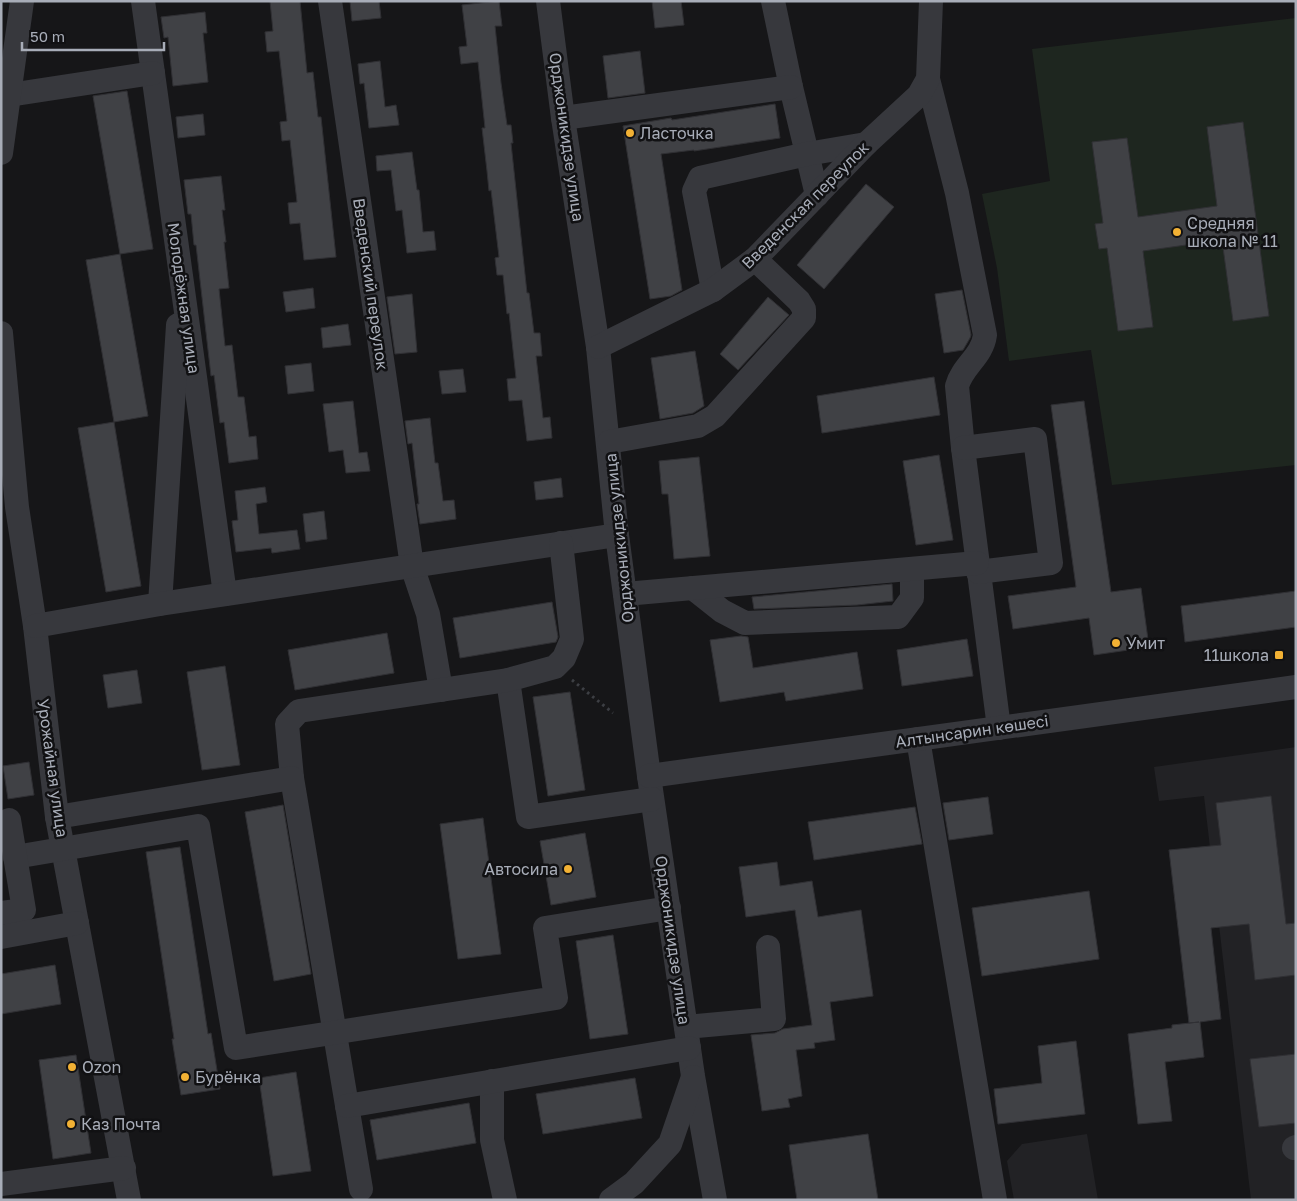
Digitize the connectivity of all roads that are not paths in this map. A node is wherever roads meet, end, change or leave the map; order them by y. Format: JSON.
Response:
{"nodes":[{"id":1,"x":22,"y":1,"type":"edge"},
{"id":2,"x":143,"y":1,"type":"edge"},
{"id":3,"x":330,"y":1,"type":"edge"},
{"id":4,"x":548,"y":1,"type":"edge"},
{"id":5,"x":773,"y":1,"type":"edge"},
{"id":6,"x":931,"y":1,"type":"edge"},
{"id":7,"x":153,"y":74,"type":"junction"},
{"id":8,"x":928,"y":79,"type":"junction"},
{"id":9,"x":791,"y":87,"type":"junction"},
{"id":10,"x":9,"y":95,"type":"junction"},
{"id":11,"x":563,"y":118,"type":"junction"},
{"id":12,"x":866,"y":144,"type":"junction"},
{"id":13,"x":1,"y":153,"type":"edge"},
{"id":14,"x":807,"y":154,"type":"junction"},
{"id":15,"x":818,"y":195,"type":"junction"},
{"id":16,"x":755,"y":259,"type":"junction"},
{"id":17,"x":181,"y":276,"type":"junction"},
{"id":18,"x":712,"y":290,"type":"junction"},
{"id":19,"x":1,"y":333,"type":"edge"},
{"id":20,"x":598,"y":347,"type":"junction"},
{"id":21,"x":608,"y":442,"type":"junction"},
{"id":22,"x":962,"y":448,"type":"junction"},
{"id":23,"x":9,"y":508,"type":"edge"},
{"id":24,"x":618,"y":535,"type":"junction"},
{"id":25,"x":562,"y":543,"type":"junction"},
{"id":26,"x":412,"y":566,"type":"junction"},
{"id":27,"x":978,"y":568,"type":"junction"},
{"id":28,"x":912,"y":570,"type":"junction"},
{"id":29,"x":693,"y":588,"type":"junction"},
{"id":30,"x":225,"y":594,"type":"junction"},
{"id":31,"x":625,"y":594,"type":"junction"},
{"id":32,"x":160,"y":604,"type":"junction"},
{"id":33,"x":35,"y":626,"type":"junction"},
{"id":34,"x":508,"y":680,"type":"junction"},
{"id":35,"x":1296,"y":686,"type":"edge"},
{"id":36,"x":441,"y":690,"type":"junction"},
{"id":37,"x":998,"y":728,"type":"junction"},
{"id":38,"x":918,"y":739,"type":"junction"},
{"id":39,"x":292,"y":778,"type":"junction"},
{"id":40,"x":651,"y":788,"type":"junction"},
{"id":41,"x":197,"y":793,"type":"junction"},
{"id":42,"x":57,"y":816,"type":"junction"},
{"id":43,"x":8,"y":820,"type":"dead end"},
{"id":44,"x":198,"y":826,"type":"junction"},
{"id":45,"x":64,"y":848,"type":"junction"},
{"id":46,"x":15,"y":857,"type":"junction"},
{"id":47,"x":669,"y":908,"type":"junction"},
{"id":48,"x":1,"y":913,"type":"edge"},
{"id":49,"x":77,"y":923,"type":"junction"},
{"id":50,"x":1,"y":937,"type":"edge"},
{"id":51,"x":768,"y":947,"type":"dead end"},
{"id":52,"x":335,"y":1033,"type":"junction"},
{"id":53,"x":688,"y":1037,"type":"junction"},
{"id":54,"x":693,"y":1076,"type":"junction"},
{"id":55,"x":492,"y":1081,"type":"junction"},
{"id":56,"x":347,"y":1106,"type":"junction"},
{"id":57,"x":124,"y":1168,"type":"junction"},
{"id":58,"x":1,"y":1184,"type":"edge"},
{"id":59,"x":361,"y":1189,"type":"dead end"},
{"id":60,"x":129,"y":1200,"type":"edge"},
{"id":61,"x":505,"y":1200,"type":"edge"},
{"id":62,"x":611,"y":1200,"type":"edge"},
{"id":63,"x":714,"y":1200,"type":"edge"},
{"id":64,"x":995,"y":1200,"type":"edge"}],
"edges":[{"from":1,"to":10,"type":"street"},
{"from":2,"to":7,"type":"street","name":"Молодёжная улица"},
{"from":3,"to":26,"type":"street","name":"Введенский переулок"},
{"from":4,"to":11,"type":"street","name":"Орджоникидзе улица"},
{"from":5,"to":9,"type":"street"},
{"from":6,"to":8,"type":"street"},
{"from":7,"to":10,"type":"street"},
{"from":7,"to":17,"type":"street","name":"Молодёжная улица"},
{"from":8,"to":12,"type":"street","name":"Введенская переулок"},
{"from":8,"to":22,"type":"street"},
{"from":9,"to":11,"type":"street"},
{"from":9,"to":14,"type":"street"},
{"from":10,"to":13,"type":"street"},
{"from":11,"to":20,"type":"street","name":"Орджоникидзе улица"},
{"from":12,"to":14,"type":"street"},
{"from":12,"to":15,"type":"street","name":"Введенская переулок"},
{"from":14,"to":15,"type":"street"},
{"from":14,"to":18,"type":"street"},
{"from":15,"to":16,"type":"street","name":"Введенская переулок"},
{"from":16,"to":18,"type":"street","name":"Введенская переулок"},
{"from":16,"to":21,"type":"street"},
{"from":17,"to":30,"type":"street","name":"Молодёжная улица"},
{"from":17,"to":32,"type":"street"},
{"from":18,"to":20,"type":"street","name":"Введенская переулок"},
{"from":19,"to":23,"type":"street","name":"Урожайная улица"},
{"from":20,"to":21,"type":"street","name":"Орджоникидзе улица"},
{"from":21,"to":24,"type":"street","name":"Орджоникидзе улица"},
{"from":22,"to":27,"type":"street"},
{"from":22,"to":27,"type":"street"},
{"from":23,"to":33,"type":"street","name":"Урожайная улица"},
{"from":24,"to":25,"type":"street"},
{"from":24,"to":31,"type":"street","name":"Орджоникидзе улица"},
{"from":25,"to":26,"type":"street"},
{"from":25,"to":34,"type":"street"},
{"from":26,"to":30,"type":"street"},
{"from":26,"to":36,"type":"street","name":"Введенский переулок"},
{"from":27,"to":28,"type":"street"},
{"from":27,"to":37,"type":"street"},
{"from":28,"to":29,"type":"street"},
{"from":28,"to":29,"type":"street"},
{"from":29,"to":31,"type":"street"},
{"from":30,"to":32,"type":"street"},
{"from":31,"to":40,"type":"street","name":"Орджоникидзе улица"},
{"from":32,"to":33,"type":"street"},
{"from":33,"to":42,"type":"street","name":"Урожайная улица"},
{"from":34,"to":36,"type":"street"},
{"from":34,"to":40,"type":"street","name":"Алтынсарин көшесі"},
{"from":35,"to":37,"type":"street","name":"Алтынсарин көшесі"},
{"from":36,"to":39,"type":"street"},
{"from":37,"to":38,"type":"street","name":"Алтынсарин көшесі"},
{"from":38,"to":40,"type":"street","name":"Алтынсарин көшесі"},
{"from":38,"to":64,"type":"street"},
{"from":39,"to":41,"type":"street"},
{"from":39,"to":52,"type":"street"},
{"from":40,"to":47,"type":"street","name":"Орджоникидзе улица"},
{"from":41,"to":42,"type":"street"},
{"from":41,"to":44,"type":"street"},
{"from":42,"to":45,"type":"street","name":"Урожайная улица"},
{"from":43,"to":46,"type":"street"},
{"from":44,"to":45,"type":"street"},
{"from":44,"to":52,"type":"street"},
{"from":45,"to":46,"type":"street"},
{"from":45,"to":49,"type":"street","name":"Урожайная улица"},
{"from":46,"to":48,"type":"street"},
{"from":47,"to":52,"type":"street"},
{"from":47,"to":53,"type":"street","name":"Орджоникидзе улица"},
{"from":49,"to":50,"type":"street"},
{"from":49,"to":57,"type":"street","name":"Урожайная улица"},
{"from":51,"to":53,"type":"street"},
{"from":52,"to":56,"type":"street"},
{"from":53,"to":54,"type":"street","name":"Орджоникидзе улица"},
{"from":53,"to":55,"type":"street"},
{"from":54,"to":62,"type":"street"},
{"from":54,"to":63,"type":"street","name":"Орджоникидзе улица"},
{"from":55,"to":56,"type":"street"},
{"from":55,"to":61,"type":"street"},
{"from":56,"to":59,"type":"street"},
{"from":57,"to":58,"type":"street"},
{"from":57,"to":60,"type":"street","name":"Урожайная улица"}]}
